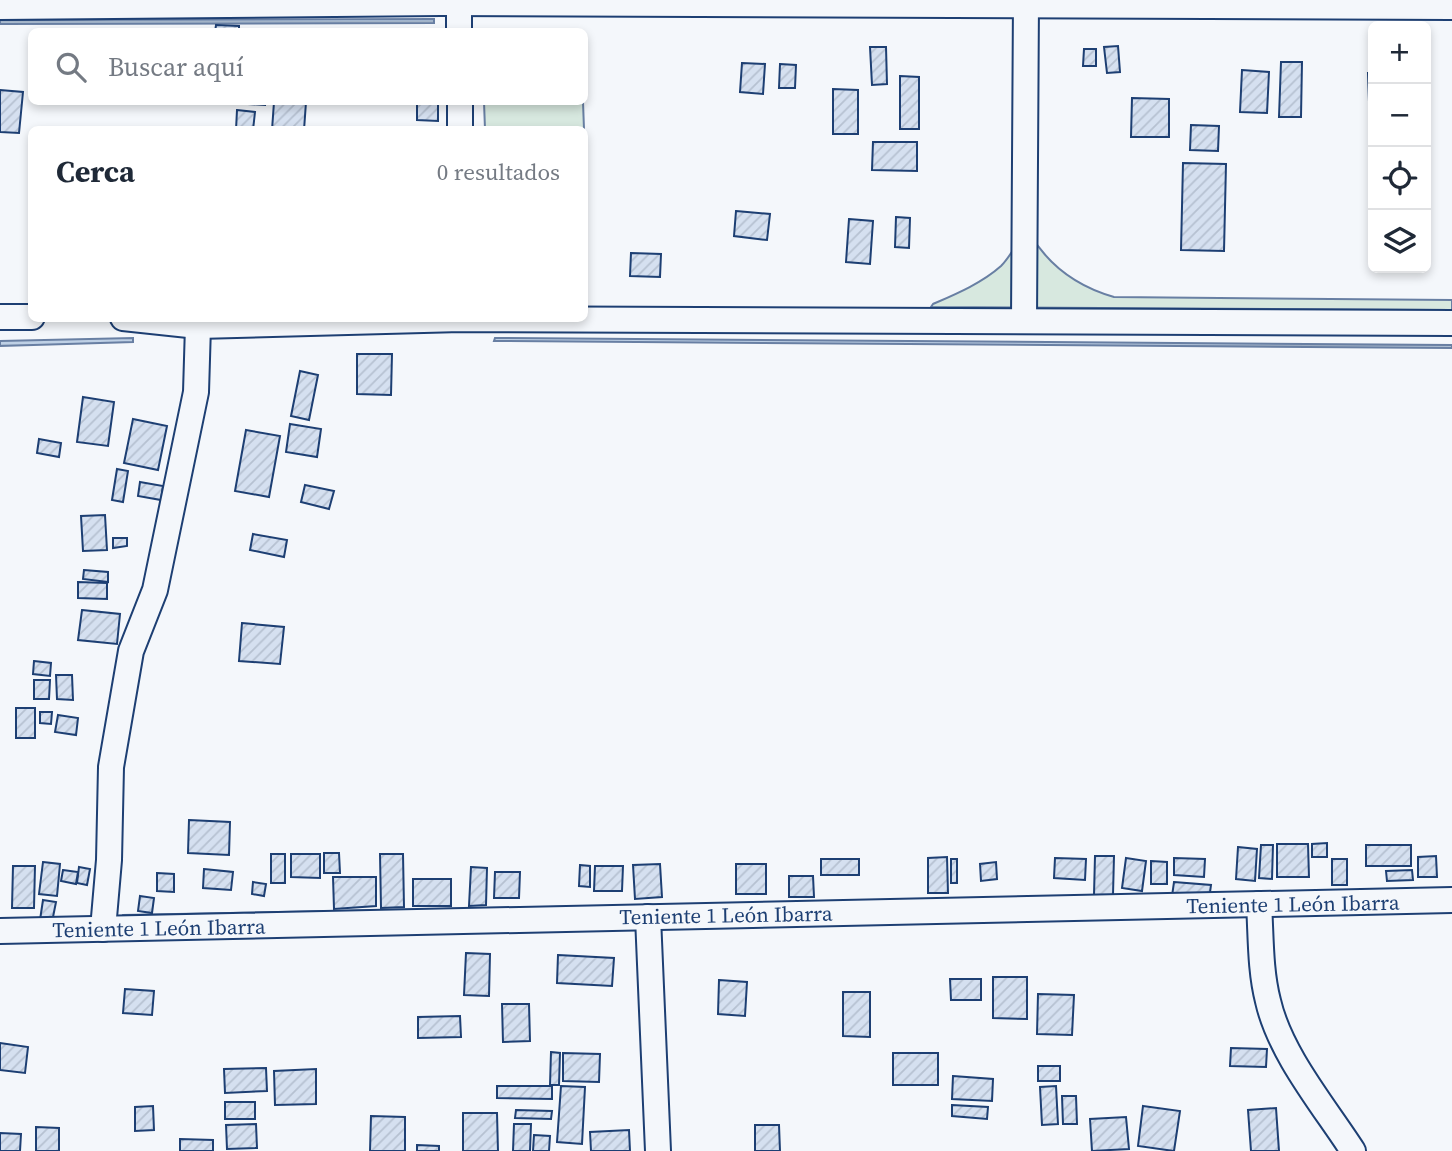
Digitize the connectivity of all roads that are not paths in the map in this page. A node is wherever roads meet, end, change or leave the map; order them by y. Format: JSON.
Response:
{"nodes":[{"id":1,"x":459,"y":2,"type":"edge"},
{"id":2,"x":1026,"y":3,"type":"edge"},
{"id":3,"x":0,"y":7,"type":"edge"},
{"id":4,"x":1452,"y":7,"type":"edge"},
{"id":5,"x":459,"y":28,"type":"edge"},
{"id":6,"x":460,"y":105,"type":"edge"},
{"id":7,"x":460,"y":126,"type":"edge"},
{"id":8,"x":0,"y":317,"type":"edge"},
{"id":9,"x":28,"y":317,"type":"edge"},
{"id":10,"x":588,"y":319,"type":"edge"},
{"id":11,"x":1024,"y":321,"type":"junction"},
{"id":12,"x":160,"y":322,"type":"edge"},
{"id":13,"x":348,"y":322,"type":"edge"},
{"id":14,"x":1452,"y":323,"type":"edge"},
{"id":15,"x":198,"y":326,"type":"junction"},
{"id":16,"x":1452,"y":900,"type":"edge"},
{"id":17,"x":1259,"y":904,"type":"junction"},
{"id":18,"x":648,"y":917,"type":"junction"},
{"id":19,"x":103,"y":929,"type":"junction"},
{"id":20,"x":0,"y":931,"type":"edge"},
{"id":21,"x":658,"y":1151,"type":"edge"},
{"id":22,"x":1353,"y":1151,"type":"edge"}],
"edges":[{"from":1,"to":2,"type":"street"},
{"from":1,"to":3,"type":"street"},
{"from":1,"to":5,"type":"street"},
{"from":2,"to":4,"type":"street"},
{"from":2,"to":11,"type":"street"},
{"from":6,"to":7,"type":"street"},
{"from":8,"to":9,"type":"street"},
{"from":10,"to":11,"type":"street"},
{"from":11,"to":14,"type":"street"},
{"from":12,"to":15,"type":"street"},
{"from":13,"to":15,"type":"street"},
{"from":15,"to":19,"type":"street"},
{"from":16,"to":17,"type":"street","name":"Teniente 1 León Ibarra"},
{"from":17,"to":18,"type":"street","name":"Teniente 1 León Ibarra"},
{"from":17,"to":22,"type":"street"},
{"from":18,"to":19,"type":"street","name":"Teniente 1 León Ibarra"},
{"from":18,"to":21,"type":"street"},
{"from":19,"to":20,"type":"street","name":"Teniente 1 León Ibarra"}]}
